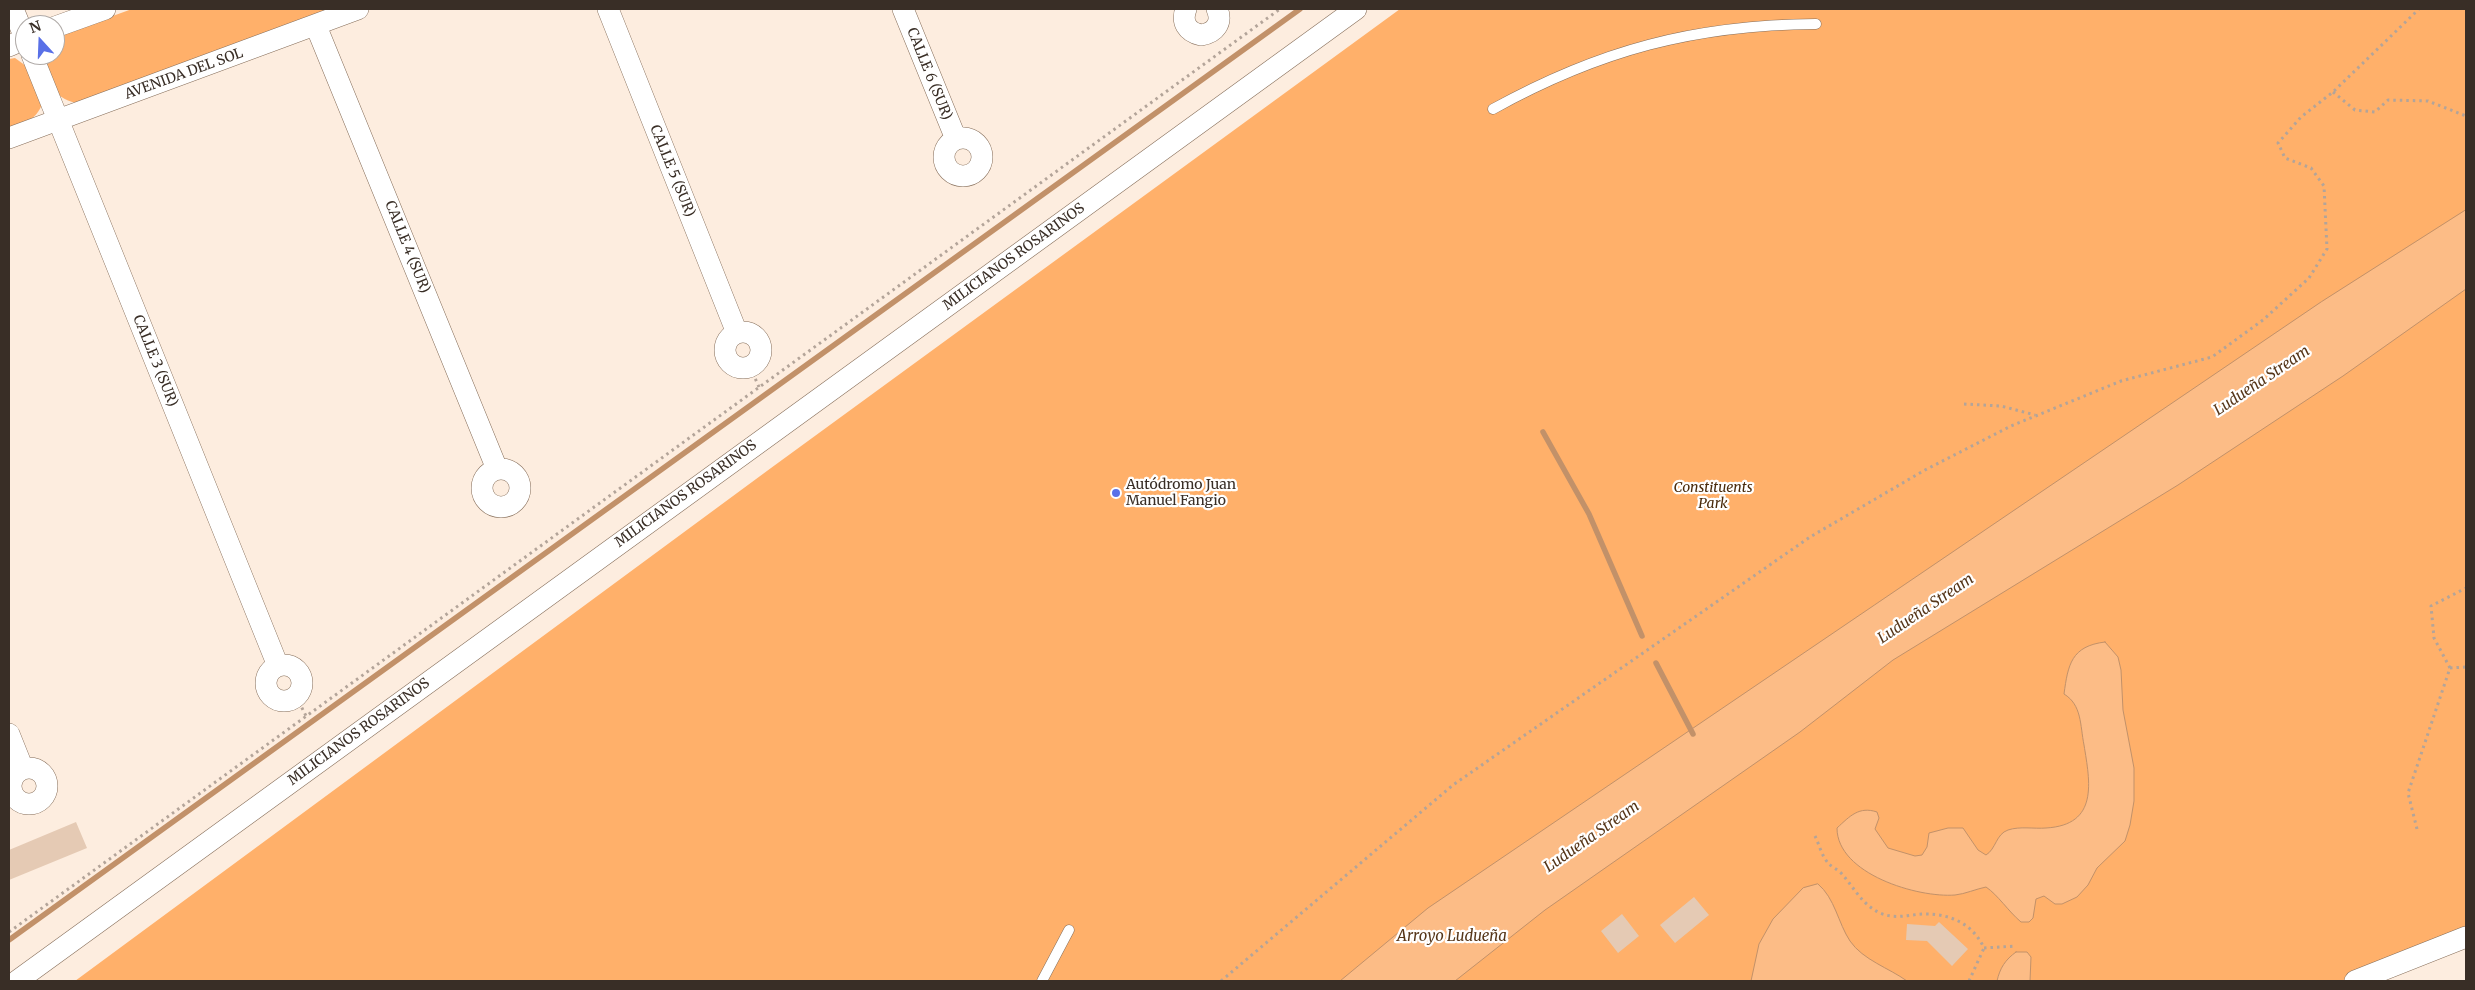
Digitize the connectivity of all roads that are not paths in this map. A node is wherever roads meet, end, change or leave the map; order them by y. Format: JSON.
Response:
{"nodes":[{"id":1,"x":105,"y":9,"type":"edge"},
{"id":2,"x":358,"y":9,"type":"edge"},
{"id":3,"x":608,"y":9,"type":"edge"},
{"id":4,"x":903,"y":9,"type":"edge"},
{"id":5,"x":1186,"y":9,"type":"edge"},
{"id":6,"x":1218,"y":9,"type":"edge"},
{"id":7,"x":1356,"y":9,"type":"edge"},
{"id":8,"x":65,"y":23,"type":"edge"},
{"id":9,"x":1816,"y":24,"type":"dead end"},
{"id":10,"x":316,"y":26,"type":"junction"},
{"id":11,"x":36,"y":65,"type":"edge"},
{"id":12,"x":1493,"y":109,"type":"dead end"},
{"id":13,"x":58,"y":120,"type":"junction"},
{"id":14,"x":9,"y":138,"type":"edge"},
{"id":15,"x":956,"y":139,"type":"dead end"},
{"id":16,"x":750,"y":367,"type":"road end"},
{"id":17,"x":497,"y":469,"type":"dead end"},
{"id":18,"x":296,"y":696,"type":"road end"},
{"id":19,"x":9,"y":734,"type":"edge"},
{"id":20,"x":23,"y":769,"type":"dead end"},
{"id":21,"x":1069,"y":930,"type":"dead end"},
{"id":22,"x":2466,"y":937,"type":"edge"},
{"id":23,"x":17,"y":981,"type":"edge"},
{"id":24,"x":1042,"y":981,"type":"edge"},
{"id":25,"x":2355,"y":981,"type":"edge"}],
"edges":[{"from":1,"to":8,"type":"street"},
{"from":2,"to":10,"type":"street","name":"AVENIDA DEL SOL"},
{"from":3,"to":16,"type":"street","name":"CALLE 5 (SUR)"},
{"from":4,"to":15,"type":"street","name":"CALLE 6 (SUR)"},
{"from":5,"to":6,"type":"street"},
{"from":7,"to":23,"type":"street","name":"MILICIANOS ROSARINOS"},
{"from":9,"to":12,"type":"lane"},
{"from":10,"to":13,"type":"street","name":"AVENIDA DEL SOL"},
{"from":10,"to":17,"type":"street","name":"CALLE 4 (SUR)"},
{"from":11,"to":13,"type":"street","name":"CALLE 3 (SUR)"},
{"from":13,"to":14,"type":"street","name":"AVENIDA DEL SOL"},
{"from":13,"to":18,"type":"street","name":"CALLE 3 (SUR)"},
{"from":19,"to":20,"type":"street"},
{"from":21,"to":24,"type":"lane"},
{"from":22,"to":25,"type":"street"}]}
